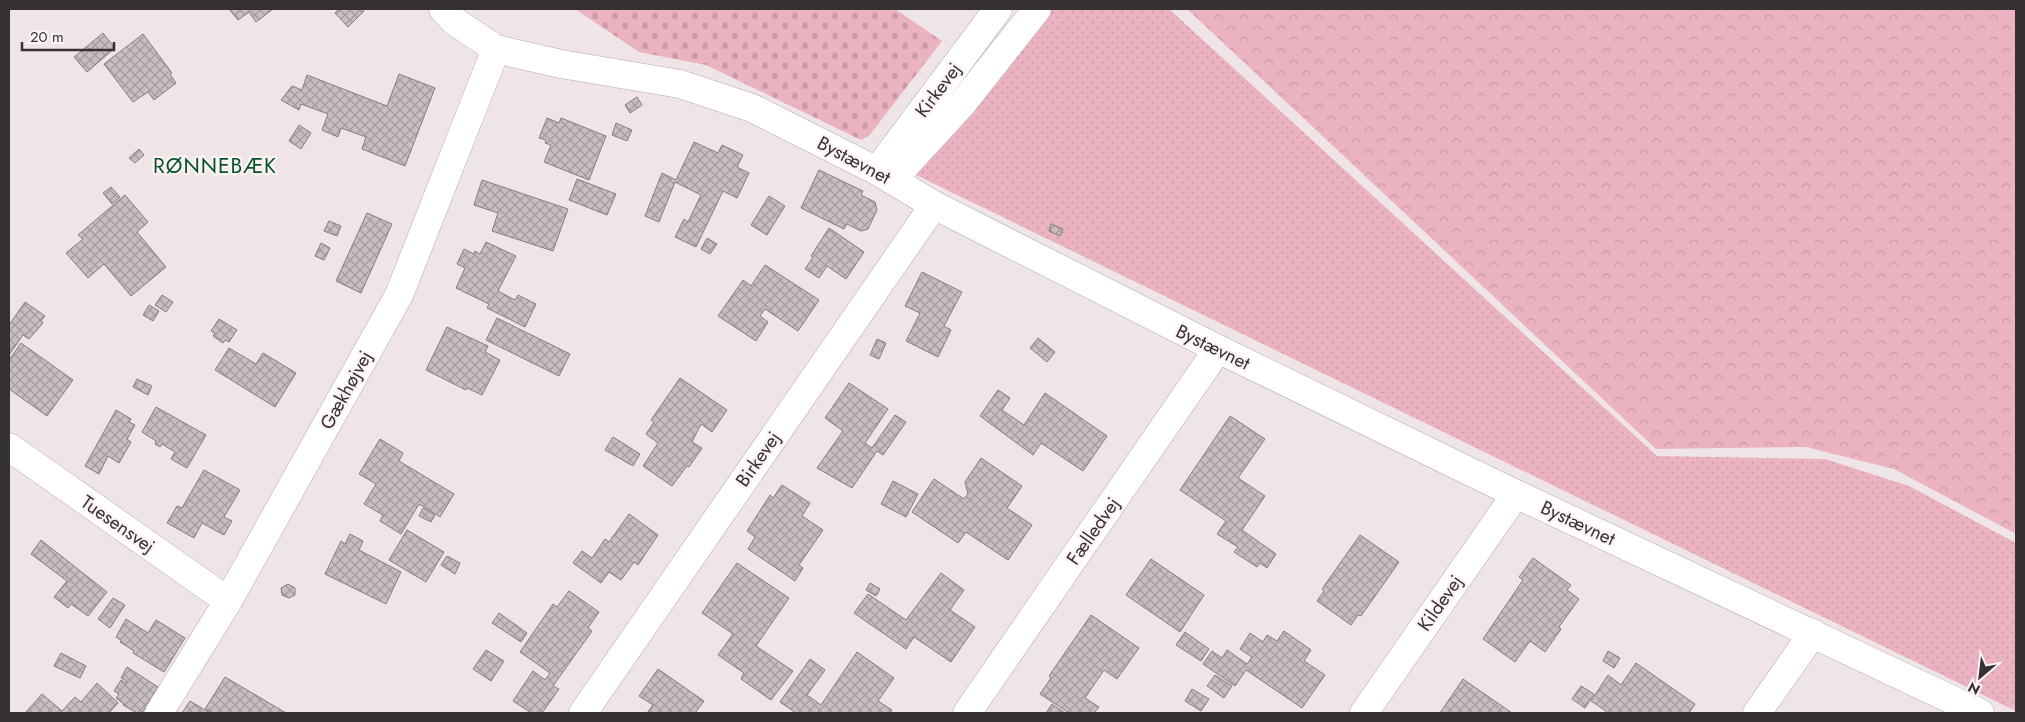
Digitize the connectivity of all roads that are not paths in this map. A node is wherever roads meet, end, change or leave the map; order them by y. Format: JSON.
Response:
{"nodes":[{"id":1,"x":443,"y":9,"type":"edge"},
{"id":2,"x":998,"y":9,"type":"edge"},
{"id":3,"x":1037,"y":9,"type":"edge"},
{"id":4,"x":496,"y":50,"type":"junction"},
{"id":5,"x":885,"y":176,"type":"junction"},
{"id":6,"x":934,"y":205,"type":"junction"},
{"id":7,"x":1218,"y":349,"type":"junction"},
{"id":8,"x":9,"y":447,"type":"edge"},
{"id":9,"x":1516,"y":494,"type":"junction"},
{"id":10,"x":228,"y":601,"type":"junction"},
{"id":11,"x":1813,"y":633,"type":"junction"},
{"id":12,"x":159,"y":713,"type":"edge"},
{"id":13,"x":583,"y":713,"type":"edge"},
{"id":14,"x":967,"y":713,"type":"edge"},
{"id":15,"x":1364,"y":713,"type":"edge"},
{"id":16,"x":1758,"y":713,"type":"edge"},
{"id":17,"x":1980,"y":713,"type":"edge"}],
"edges":[{"from":1,"to":4,"type":"street","name":"Bystævnet"},
{"from":2,"to":5,"type":"street","name":"Kirkevej"},
{"from":3,"to":5,"type":"street"},
{"from":4,"to":5,"type":"street","name":"Bystævnet"},
{"from":4,"to":10,"type":"street","name":"Gækhøjvej"},
{"from":5,"to":6,"type":"street","name":"Bystævnet"},
{"from":6,"to":7,"type":"street","name":"Bystævnet"},
{"from":6,"to":13,"type":"street","name":"Birkevej"},
{"from":7,"to":9,"type":"street","name":"Bystævnet"},
{"from":7,"to":14,"type":"street","name":"Fælledvej"},
{"from":8,"to":10,"type":"street","name":"Tuesensvej"},
{"from":9,"to":11,"type":"street","name":"Bystævnet"},
{"from":9,"to":15,"type":"street","name":"Kildevej"},
{"from":10,"to":12,"type":"street","name":"Gækhøjvej"},
{"from":11,"to":16,"type":"street"},
{"from":11,"to":17,"type":"street","name":"Bystævnet"}]}
